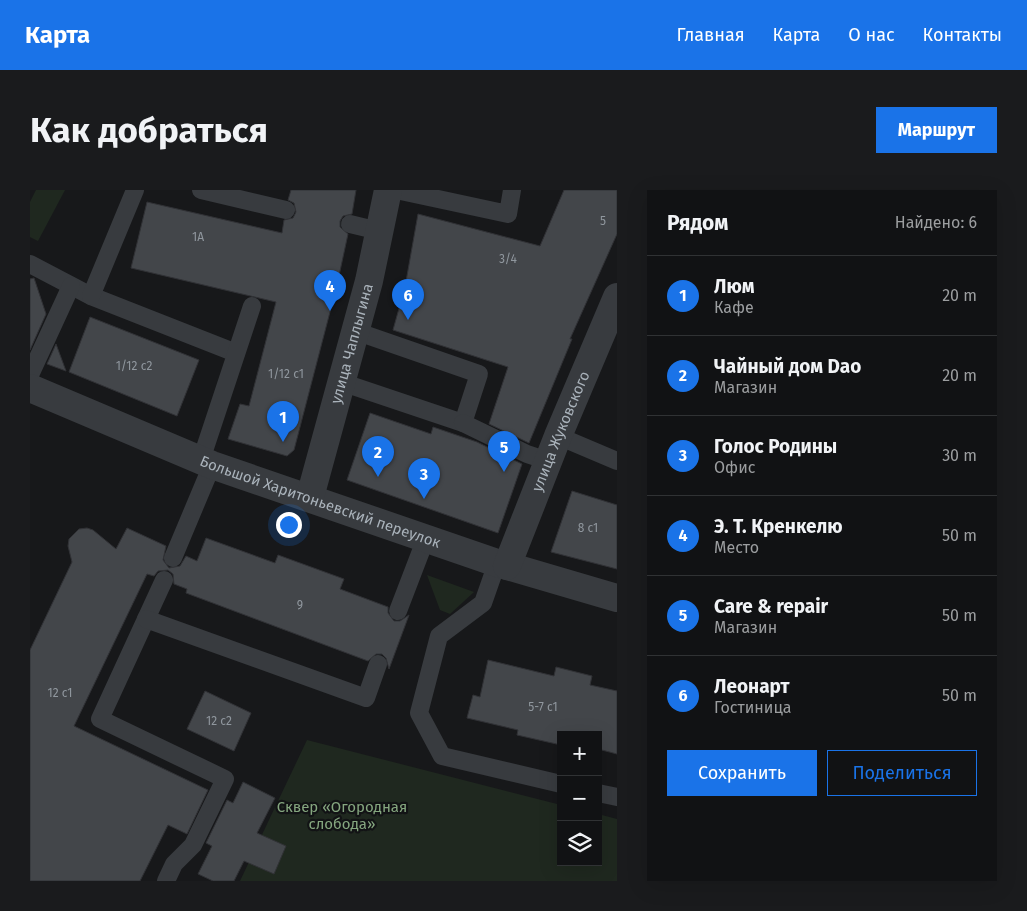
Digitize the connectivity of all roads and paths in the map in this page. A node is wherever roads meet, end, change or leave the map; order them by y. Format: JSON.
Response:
{"nodes":[{"id":1,"x":135,"y":190,"type":"edge"},
{"id":2,"x":201,"y":190,"type":"edge"},
{"id":3,"x":388,"y":190,"type":"edge"},
{"id":4,"x":396,"y":190,"type":"edge"},
{"id":5,"x":512,"y":190,"type":"edge"},
{"id":6,"x":286,"y":210,"type":"dead end"},
{"id":7,"x":350,"y":224,"type":"dead end"},
{"id":8,"x":379,"y":231,"type":"junction"},
{"id":9,"x":30,"y":264,"type":"edge"},
{"id":10,"x":71,"y":286,"type":"junction"},
{"id":11,"x":91,"y":296,"type":"junction"},
{"id":12,"x":617,"y":297,"type":"edge"},
{"id":13,"x":252,"y":306,"type":"dead end"},
{"id":14,"x":355,"y":332,"type":"junction"},
{"id":15,"x":236,"y":354,"type":"junction"},
{"id":16,"x":341,"y":382,"type":"junction"},
{"id":17,"x":32,"y":390,"type":"edge"},
{"id":18,"x":463,"y":423,"type":"junction"},
{"id":19,"x":558,"y":436,"type":"junction"},
{"id":20,"x":548,"y":461,"type":"junction"},
{"id":21,"x":617,"y":461,"type":"edge"},
{"id":22,"x":206,"y":462,"type":"junction"},
{"id":23,"x":310,"y":497,"type":"junction"},
{"id":24,"x":426,"y":538,"type":"junction"},
{"id":25,"x":173,"y":558,"type":"dead end"},
{"id":26,"x":502,"y":564,"type":"junction"},
{"id":27,"x":164,"y":580,"type":"dead end"},
{"id":28,"x":617,"y":598,"type":"edge"},
{"id":29,"x":398,"y":611,"type":"dead end"},
{"id":30,"x":146,"y":619,"type":"junction"},
{"id":31,"x":378,"y":664,"type":"dead end"},
{"id":32,"x":557,"y":783,"type":"edge"},
{"id":33,"x":602,"y":794,"type":"edge"},
{"id":34,"x":617,"y":797,"type":"edge"},
{"id":35,"x":166,"y":881,"type":"edge"}],
"edges":[{"from":1,"to":11,"type":"lane"},
{"from":2,"to":6,"type":"lane"},
{"from":3,"to":8,"type":"street","name":"улица Чаплыгина"},
{"from":4,"to":5,"type":"lane"},
{"from":7,"to":8,"type":"lane"},
{"from":8,"to":14,"type":"street","name":"улица Чаплыгина"},
{"from":9,"to":10,"type":"lane"},
{"from":10,"to":11,"type":"lane"},
{"from":10,"to":17,"type":"lane"},
{"from":11,"to":15,"type":"lane"},
{"from":12,"to":19,"type":"street","name":"улица Жуковского"},
{"from":13,"to":15,"type":"lane"},
{"from":14,"to":16,"type":"street","name":"улица Чаплыгина"},
{"from":14,"to":18,"type":"lane"},
{"from":15,"to":22,"type":"lane"},
{"from":16,"to":18,"type":"lane"},
{"from":16,"to":23,"type":"street","name":"улица Чаплыгина"},
{"from":17,"to":22,"type":"street","name":"Большой Харитоньевский переулок"},
{"from":18,"to":20,"type":"lane"},
{"from":19,"to":20,"type":"street","name":"улица Жуковского"},
{"from":19,"to":21,"type":"lane"},
{"from":20,"to":26,"type":"street","name":"улица Жуковского"},
{"from":22,"to":23,"type":"street","name":"Большой Харитоньевский переулок"},
{"from":22,"to":25,"type":"lane"},
{"from":23,"to":24,"type":"street","name":"Большой Харитоньевский переулок"},
{"from":24,"to":26,"type":"street","name":"Большой Харитоньевский переулок"},
{"from":24,"to":29,"type":"lane"},
{"from":26,"to":28,"type":"street","name":"Большой Харитоньевский переулок"},
{"from":26,"to":32,"type":"lane"},
{"from":27,"to":30,"type":"lane"},
{"from":30,"to":31,"type":"lane"},
{"from":30,"to":35,"type":"lane"},
{"from":33,"to":34,"type":"lane"}]}
